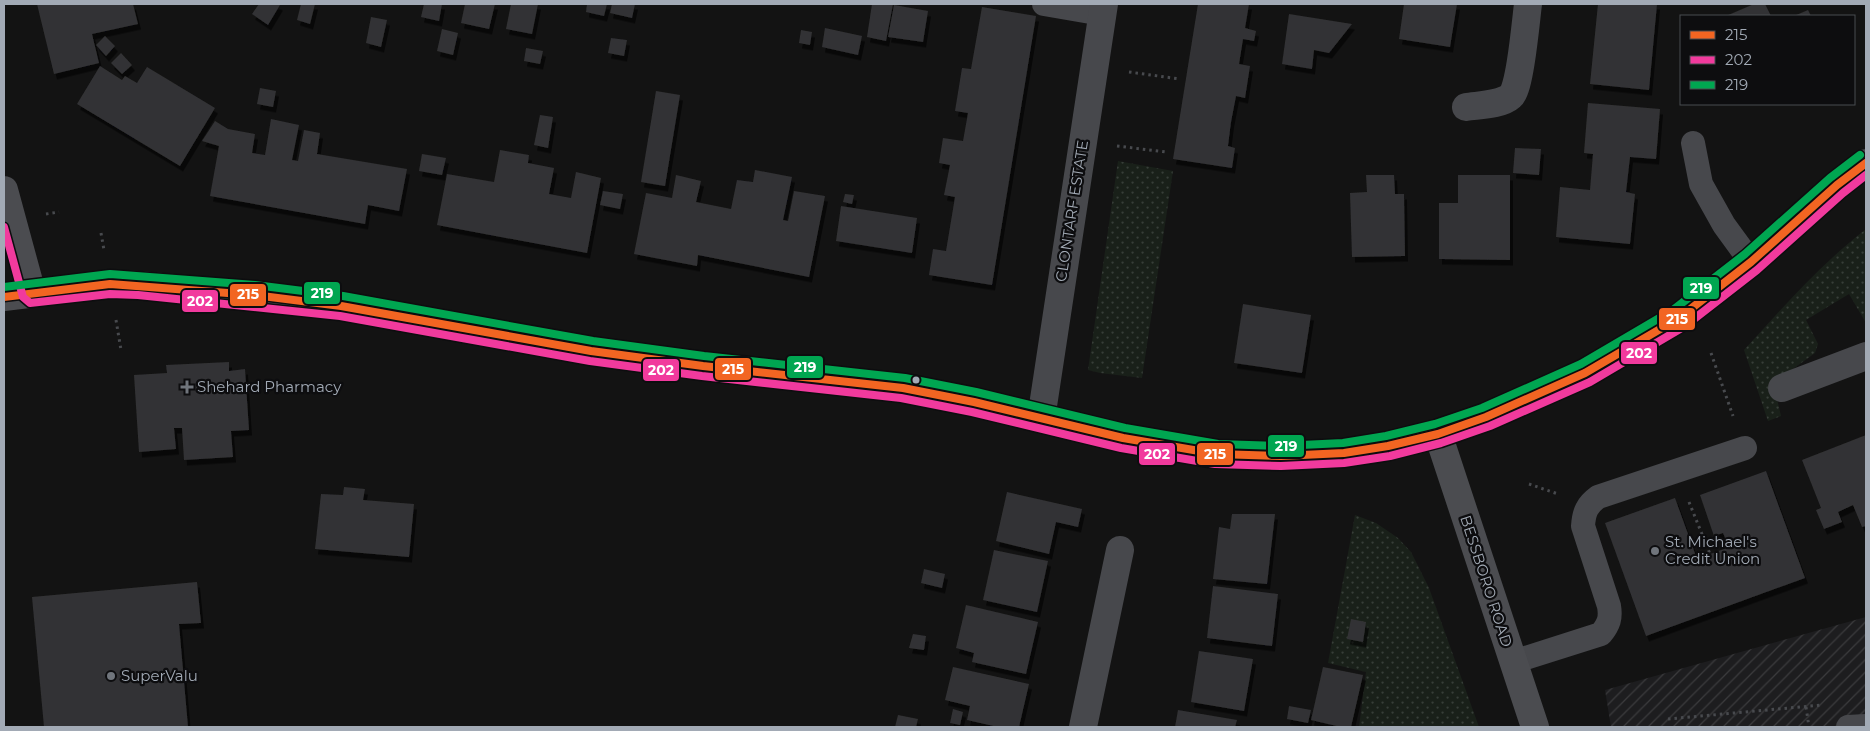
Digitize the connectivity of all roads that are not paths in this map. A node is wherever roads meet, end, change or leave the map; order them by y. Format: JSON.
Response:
{"nodes":[{"id":1,"x":1044,"y":4,"type":"edge"},
{"id":2,"x":1528,"y":4,"type":"edge"},
{"id":3,"x":1103,"y":9,"type":"edge"},
{"id":4,"x":1466,"y":107,"type":"dead end"},
{"id":5,"x":1693,"y":143,"type":"dead end"},
{"id":6,"x":1866,"y":163,"type":"edge"},
{"id":7,"x":4,"y":190,"type":"edge"},
{"id":8,"x":1750,"y":262,"type":"junction"},
{"id":9,"x":32,"y":293,"type":"junction"},
{"id":10,"x":4,"y":297,"type":"edge"},
{"id":11,"x":1866,"y":356,"type":"edge"},
{"id":12,"x":1782,"y":388,"type":"dead end"},
{"id":13,"x":1041,"y":419,"type":"junction"},
{"id":14,"x":1438,"y":434,"type":"junction"},
{"id":15,"x":1745,"y":448,"type":"road end"},
{"id":16,"x":1120,"y":550,"type":"dead end"},
{"id":17,"x":1513,"y":662,"type":"junction"},
{"id":18,"x":1866,"y":726,"type":"edge"},
{"id":19,"x":1083,"y":727,"type":"edge"},
{"id":20,"x":1535,"y":727,"type":"edge"},
{"id":21,"x":1848,"y":727,"type":"edge"}],
"edges":[{"from":1,"to":3,"type":"lane"},
{"from":2,"to":4,"type":"street"},
{"from":3,"to":13,"type":"street","name":"CLONTARF ESTATE"},
{"from":5,"to":8,"type":"lane"},
{"from":6,"to":8,"type":"main road"},
{"from":7,"to":9,"type":"main road"},
{"from":8,"to":14,"type":"main road"},
{"from":9,"to":10,"type":"main road"},
{"from":9,"to":13,"type":"main road"},
{"from":11,"to":12,"type":"street"},
{"from":13,"to":14,"type":"main road"},
{"from":14,"to":17,"type":"main road","name":"BESSBORO ROAD"},
{"from":15,"to":17,"type":"lane"},
{"from":16,"to":19,"type":"street"},
{"from":17,"to":20,"type":"main road","name":"BESSBORO ROAD"},
{"from":18,"to":21,"type":"lane"}]}
